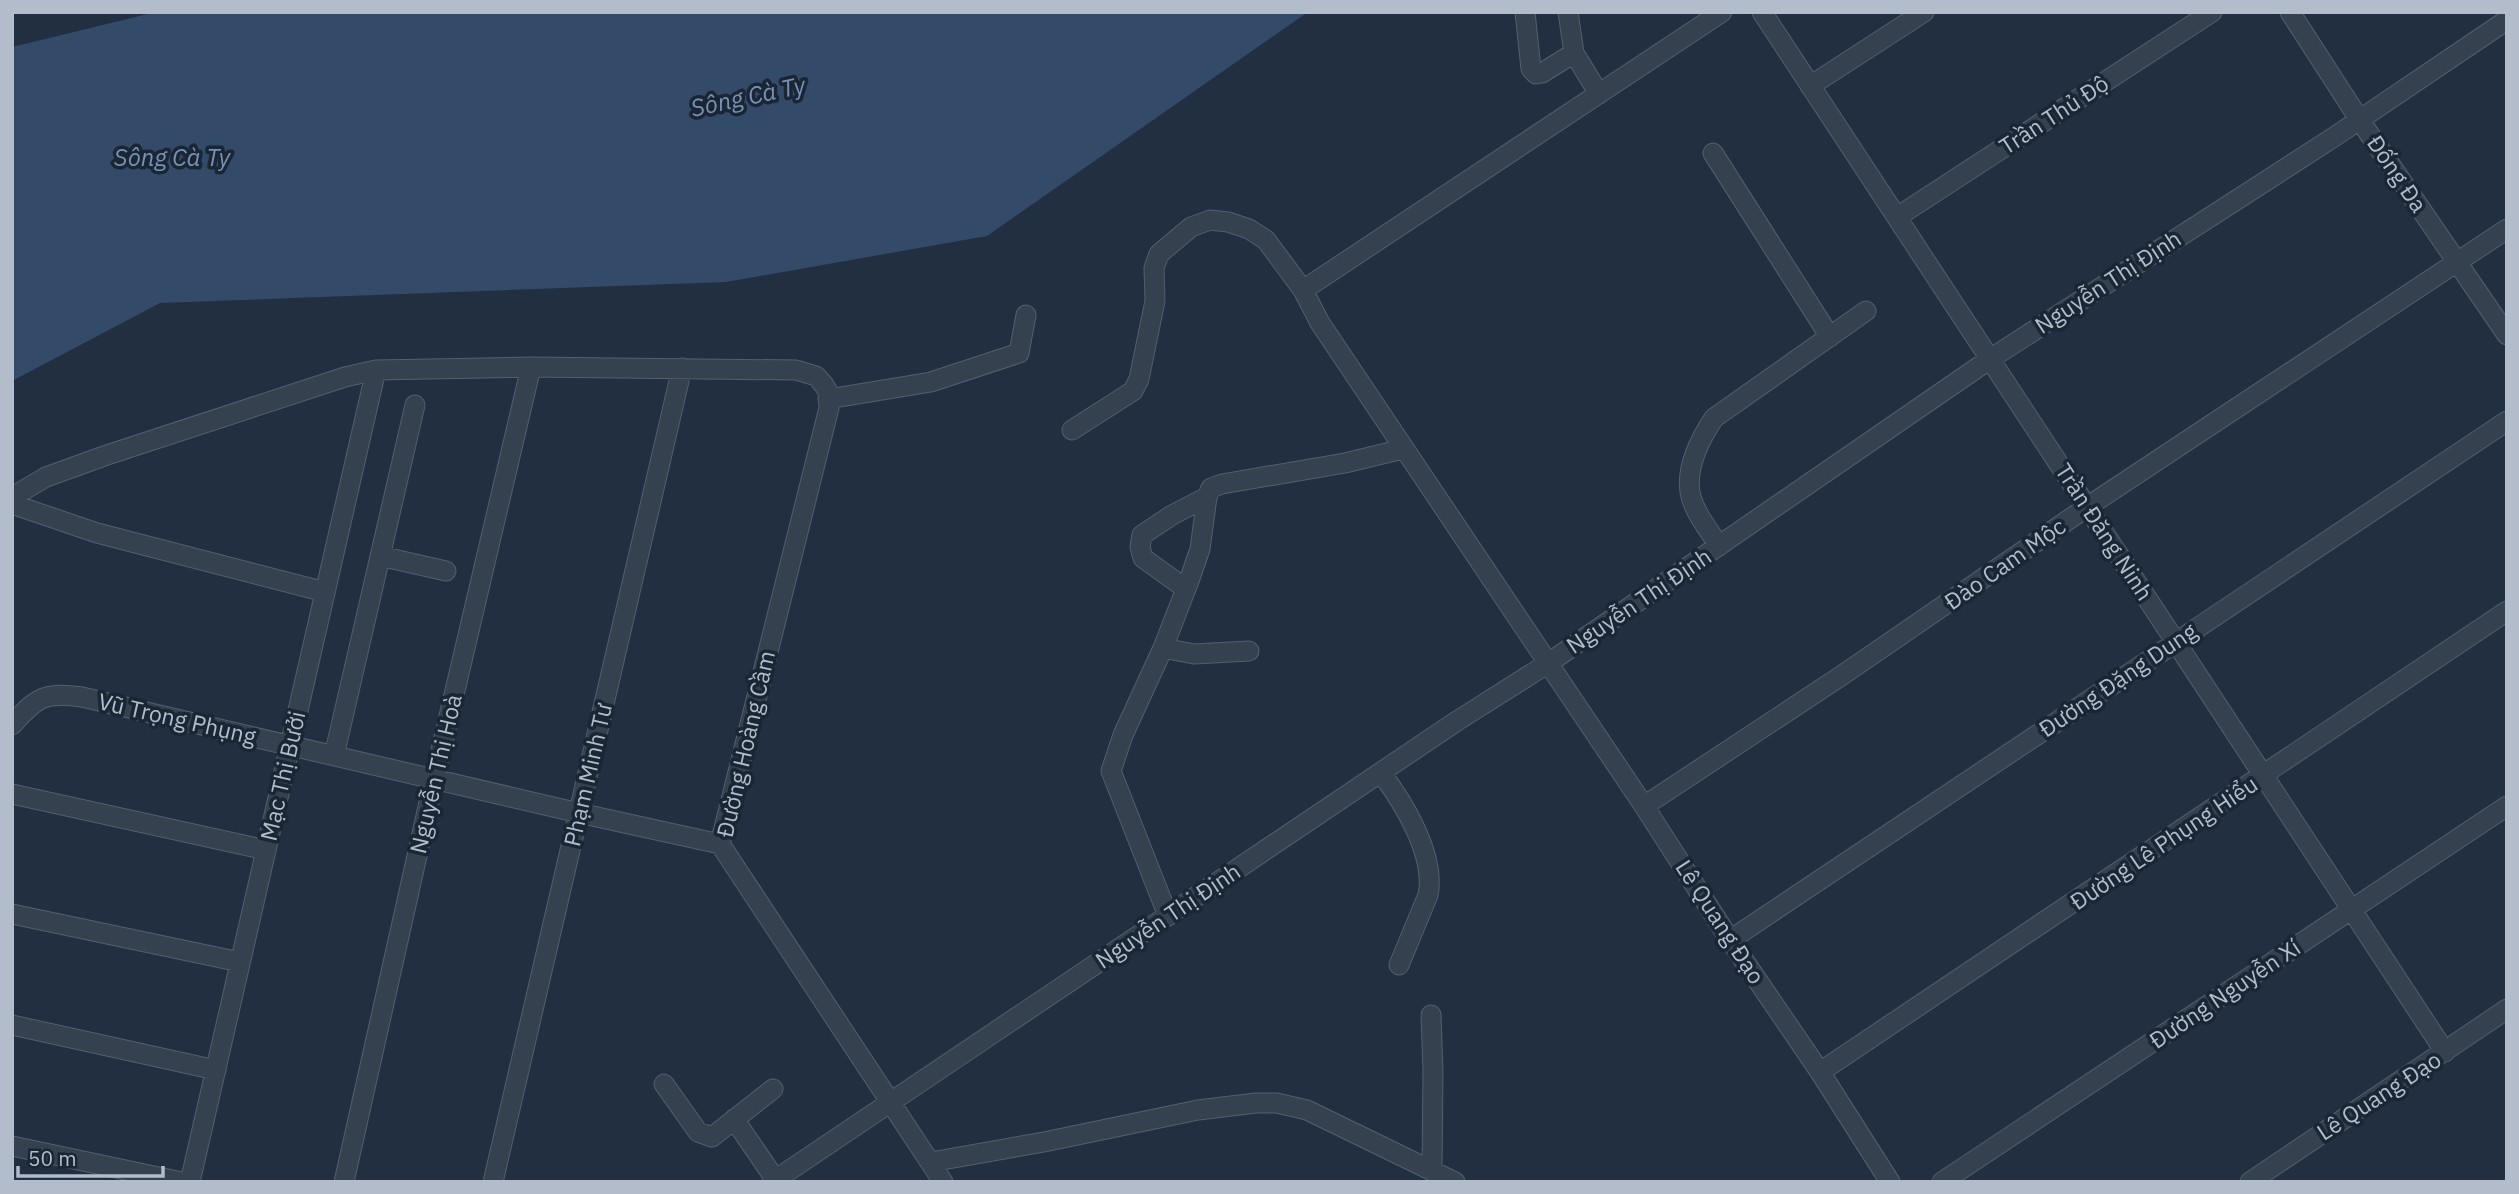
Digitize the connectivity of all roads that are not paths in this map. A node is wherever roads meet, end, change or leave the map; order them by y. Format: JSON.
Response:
{"nodes":[{"id":1,"x":1525,"y":12,"type":"edge"},
{"id":2,"x":1568,"y":12,"type":"edge"},
{"id":3,"x":1722,"y":12,"type":"edge"},
{"id":4,"x":1762,"y":12,"type":"edge"},
{"id":5,"x":1924,"y":12,"type":"edge"},
{"id":6,"x":2212,"y":12,"type":"edge"},
{"id":7,"x":2290,"y":12,"type":"edge"},
{"id":8,"x":2507,"y":20,"type":"edge"},
{"id":9,"x":1574,"y":53,"type":"junction"},
{"id":10,"x":1810,"y":86,"type":"junction"},
{"id":11,"x":1600,"y":94,"type":"junction"},
{"id":12,"x":2359,"y":119,"type":"junction"},
{"id":13,"x":1713,"y":153,"type":"dead end"},
{"id":14,"x":1896,"y":217,"type":"junction"},
{"id":15,"x":2507,"y":229,"type":"edge"},
{"id":16,"x":2457,"y":261,"type":"junction"},
{"id":17,"x":1303,"y":289,"type":"junction"},
{"id":18,"x":1866,"y":311,"type":"dead end"},
{"id":19,"x":1026,"y":315,"type":"dead end"},
{"id":20,"x":2507,"y":335,"type":"edge"},
{"id":21,"x":1830,"y":337,"type":"junction"},
{"id":22,"x":1990,"y":359,"type":"junction"},
{"id":23,"x":531,"y":367,"type":"junction"},
{"id":24,"x":682,"y":368,"type":"junction"},
{"id":25,"x":376,"y":370,"type":"junction"},
{"id":26,"x":828,"y":399,"type":"junction"},
{"id":27,"x":415,"y":405,"type":"dead end"},
{"id":28,"x":2507,"y":421,"type":"edge"},
{"id":29,"x":1072,"y":430,"type":"dead end"},
{"id":30,"x":1403,"y":449,"type":"junction"},
{"id":31,"x":12,"y":497,"type":"edge"},
{"id":32,"x":1207,"y":497,"type":"junction"},
{"id":33,"x":12,"y":504,"type":"edge"},
{"id":34,"x":2087,"y":507,"type":"junction"},
{"id":35,"x":1720,"y":546,"type":"junction"},
{"id":36,"x":380,"y":556,"type":"junction"},
{"id":37,"x":446,"y":571,"type":"dead end"},
{"id":38,"x":1186,"y":589,"type":"junction"},
{"id":39,"x":325,"y":592,"type":"junction"},
{"id":40,"x":2507,"y":611,"type":"edge"},
{"id":41,"x":2176,"y":641,"type":"junction"},
{"id":42,"x":1163,"y":648,"type":"junction"},
{"id":43,"x":1249,"y":651,"type":"dead end"},
{"id":44,"x":1547,"y":664,"type":"junction"},
{"id":45,"x":12,"y":725,"type":"edge"},
{"id":46,"x":290,"y":745,"type":"junction"},
{"id":47,"x":334,"y":756,"type":"junction"},
{"id":48,"x":1381,"y":773,"type":"junction"},
{"id":49,"x":2264,"y":776,"type":"junction"},
{"id":50,"x":434,"y":780,"type":"junction"},
{"id":51,"x":12,"y":794,"type":"edge"},
{"id":52,"x":1644,"y":806,"type":"junction"},
{"id":53,"x":2507,"y":806,"type":"edge"},
{"id":54,"x":579,"y":813,"type":"junction"},
{"id":55,"x":720,"y":844,"type":"junction"},
{"id":56,"x":266,"y":850,"type":"junction"},
{"id":57,"x":2352,"y":910,"type":"junction"},
{"id":58,"x":12,"y":914,"type":"edge"},
{"id":59,"x":1168,"y":916,"type":"junction"},
{"id":60,"x":1730,"y":940,"type":"junction"},
{"id":61,"x":240,"y":962,"type":"junction"},
{"id":62,"x":1399,"y":965,"type":"dead end"},
{"id":63,"x":2507,"y":1009,"type":"edge"},
{"id":64,"x":1431,"y":1014,"type":"dead end"},
{"id":65,"x":12,"y":1025,"type":"edge"},
{"id":66,"x":2445,"y":1052,"type":"junction"},
{"id":67,"x":216,"y":1070,"type":"junction"},
{"id":68,"x":1820,"y":1072,"type":"junction"},
{"id":69,"x":664,"y":1084,"type":"dead end"},
{"id":70,"x":773,"y":1089,"type":"dead end"},
{"id":71,"x":891,"y":1103,"type":"junction"},
{"id":72,"x":734,"y":1119,"type":"junction"},
{"id":73,"x":12,"y":1146,"type":"edge"},
{"id":74,"x":931,"y":1162,"type":"junction"},
{"id":75,"x":1432,"y":1169,"type":"junction"},
{"id":76,"x":773,"y":1181,"type":"edge"},
{"id":77,"x":1887,"y":1181,"type":"edge"},
{"id":78,"x":182,"y":1182,"type":"edge"},
{"id":79,"x":190,"y":1182,"type":"edge"},
{"id":80,"x":344,"y":1182,"type":"edge"},
{"id":81,"x":493,"y":1182,"type":"edge"},
{"id":82,"x":943,"y":1182,"type":"edge"},
{"id":83,"x":1455,"y":1182,"type":"edge"},
{"id":84,"x":1942,"y":1182,"type":"edge"},
{"id":85,"x":2250,"y":1182,"type":"edge"}],
"edges":[{"from":1,"to":9,"type":"street"},
{"from":2,"to":9,"type":"street"},
{"from":3,"to":11,"type":"street"},
{"from":4,"to":10,"type":"street","name":"Trần Đăng Ninh"},
{"from":5,"to":10,"type":"street"},
{"from":6,"to":14,"type":"street","name":"Trần Thủ Độ"},
{"from":7,"to":12,"type":"street","name":"Đống Đa"},
{"from":8,"to":12,"type":"street","name":"Nguyễn Thị Định"},
{"from":9,"to":11,"type":"street"},
{"from":10,"to":14,"type":"street","name":"Trần Đăng Ninh"},
{"from":11,"to":17,"type":"street"},
{"from":12,"to":16,"type":"street","name":"Đống Đa"},
{"from":12,"to":22,"type":"street","name":"Nguyễn Thị Định"},
{"from":13,"to":21,"type":"street"},
{"from":14,"to":22,"type":"street","name":"Trần Đăng Ninh"},
{"from":15,"to":16,"type":"street","name":"Đào Cam Mộc"},
{"from":16,"to":20,"type":"street","name":"Đống Đa"},
{"from":16,"to":34,"type":"street","name":"Đào Cam Mộc"},
{"from":17,"to":29,"type":"street","name":"Lê Quang Đạo"},
{"from":17,"to":30,"type":"street","name":"Lê Quang Đạo"},
{"from":18,"to":21,"type":"street"},
{"from":19,"to":26,"type":"street"},
{"from":21,"to":35,"type":"street"},
{"from":22,"to":34,"type":"street","name":"Trần Đăng Ninh"},
{"from":22,"to":35,"type":"street","name":"Nguyễn Thị Định"},
{"from":23,"to":24,"type":"street"},
{"from":23,"to":25,"type":"street"},
{"from":23,"to":50,"type":"street","name":"Nguyễn Thị Hoà"},
{"from":24,"to":26,"type":"street"},
{"from":24,"to":54,"type":"street","name":"Phạm Minh Tư"},
{"from":25,"to":31,"type":"street"},
{"from":25,"to":39,"type":"street","name":"Mạc Thị Bưởi"},
{"from":26,"to":55,"type":"street","name":"Đường Hoàng Cầm"},
{"from":27,"to":36,"type":"street"},
{"from":28,"to":41,"type":"street","name":"Đường Đặng Dung"},
{"from":30,"to":32,"type":"street"},
{"from":30,"to":44,"type":"street","name":"Lê Quang Đạo"},
{"from":32,"to":38,"type":"street"},
{"from":32,"to":38,"type":"street"},
{"from":33,"to":39,"type":"street"},
{"from":34,"to":41,"type":"street","name":"Trần Đăng Ninh"},
{"from":34,"to":52,"type":"street","name":"Đào Cam Mộc"},
{"from":35,"to":44,"type":"street","name":"Nguyễn Thị Định"},
{"from":36,"to":37,"type":"street"},
{"from":36,"to":47,"type":"street"},
{"from":38,"to":42,"type":"street"},
{"from":39,"to":46,"type":"street","name":"Mạc Thị Bưởi"},
{"from":40,"to":49,"type":"street","name":"Đường Lê Phụng Hiểu"},
{"from":41,"to":49,"type":"street","name":"Trần Đăng Ninh"},
{"from":41,"to":60,"type":"street","name":"Đường Đặng Dung"},
{"from":42,"to":43,"type":"street"},
{"from":42,"to":59,"type":"street"},
{"from":44,"to":48,"type":"street","name":"Nguyễn Thị Định"},
{"from":44,"to":52,"type":"street","name":"Lê Quang Đạo"},
{"from":45,"to":46,"type":"street","name":"Vũ Trọng Phụng"},
{"from":46,"to":47,"type":"street","name":"Vũ Trọng Phụng"},
{"from":46,"to":56,"type":"street","name":"Mạc Thị Bưởi"},
{"from":47,"to":50,"type":"street","name":"Vũ Trọng Phụng"},
{"from":48,"to":59,"type":"street","name":"Nguyễn Thị Định"},
{"from":48,"to":62,"type":"street"},
{"from":49,"to":57,"type":"street","name":"Trần Đăng Ninh"},
{"from":49,"to":68,"type":"street","name":"Đường Lê Phụng Hiểu"},
{"from":50,"to":54,"type":"street","name":"Vũ Trọng Phụng"},
{"from":50,"to":80,"type":"street","name":"Nguyễn Thị Hoà"},
{"from":51,"to":56,"type":"street"},
{"from":52,"to":60,"type":"street","name":"Lê Quang Đạo"},
{"from":53,"to":57,"type":"street","name":"Đường Nguyễn Xí"},
{"from":54,"to":55,"type":"street","name":"Vũ Trọng Phụng"},
{"from":54,"to":81,"type":"street","name":"Phạm Minh Tư"},
{"from":55,"to":71,"type":"street","name":"Đường Hoàng Cầm"},
{"from":56,"to":61,"type":"street","name":"Mạc Thị Bưởi"},
{"from":57,"to":66,"type":"street","name":"Trần Đăng Ninh"},
{"from":57,"to":84,"type":"street","name":"Đường Nguyễn Xí"},
{"from":58,"to":61,"type":"street"},
{"from":59,"to":71,"type":"street","name":"Nguyễn Thị Định"},
{"from":60,"to":68,"type":"street","name":"Lê Quang Đạo"},
{"from":61,"to":67,"type":"street","name":"Mạc Thị Bưởi"},
{"from":63,"to":66,"type":"street","name":"Lê Quang Đạo"},
{"from":64,"to":75,"type":"street"},
{"from":65,"to":67,"type":"street"},
{"from":66,"to":85,"type":"street","name":"Lê Quang Đạo"},
{"from":67,"to":79,"type":"street","name":"Mạc Thị Bưởi"},
{"from":68,"to":77,"type":"street","name":"Lê Quang Đạo"},
{"from":69,"to":72,"type":"street"},
{"from":70,"to":72,"type":"street"},
{"from":71,"to":74,"type":"street","name":"Đường Hoàng Cầm"},
{"from":71,"to":76,"type":"street","name":"Nguyễn Thị Định"},
{"from":72,"to":76,"type":"street"},
{"from":73,"to":78,"type":"street"},
{"from":74,"to":75,"type":"street"},
{"from":74,"to":82,"type":"street","name":"Đường Hoàng Cầm"},
{"from":75,"to":83,"type":"street"}]}
